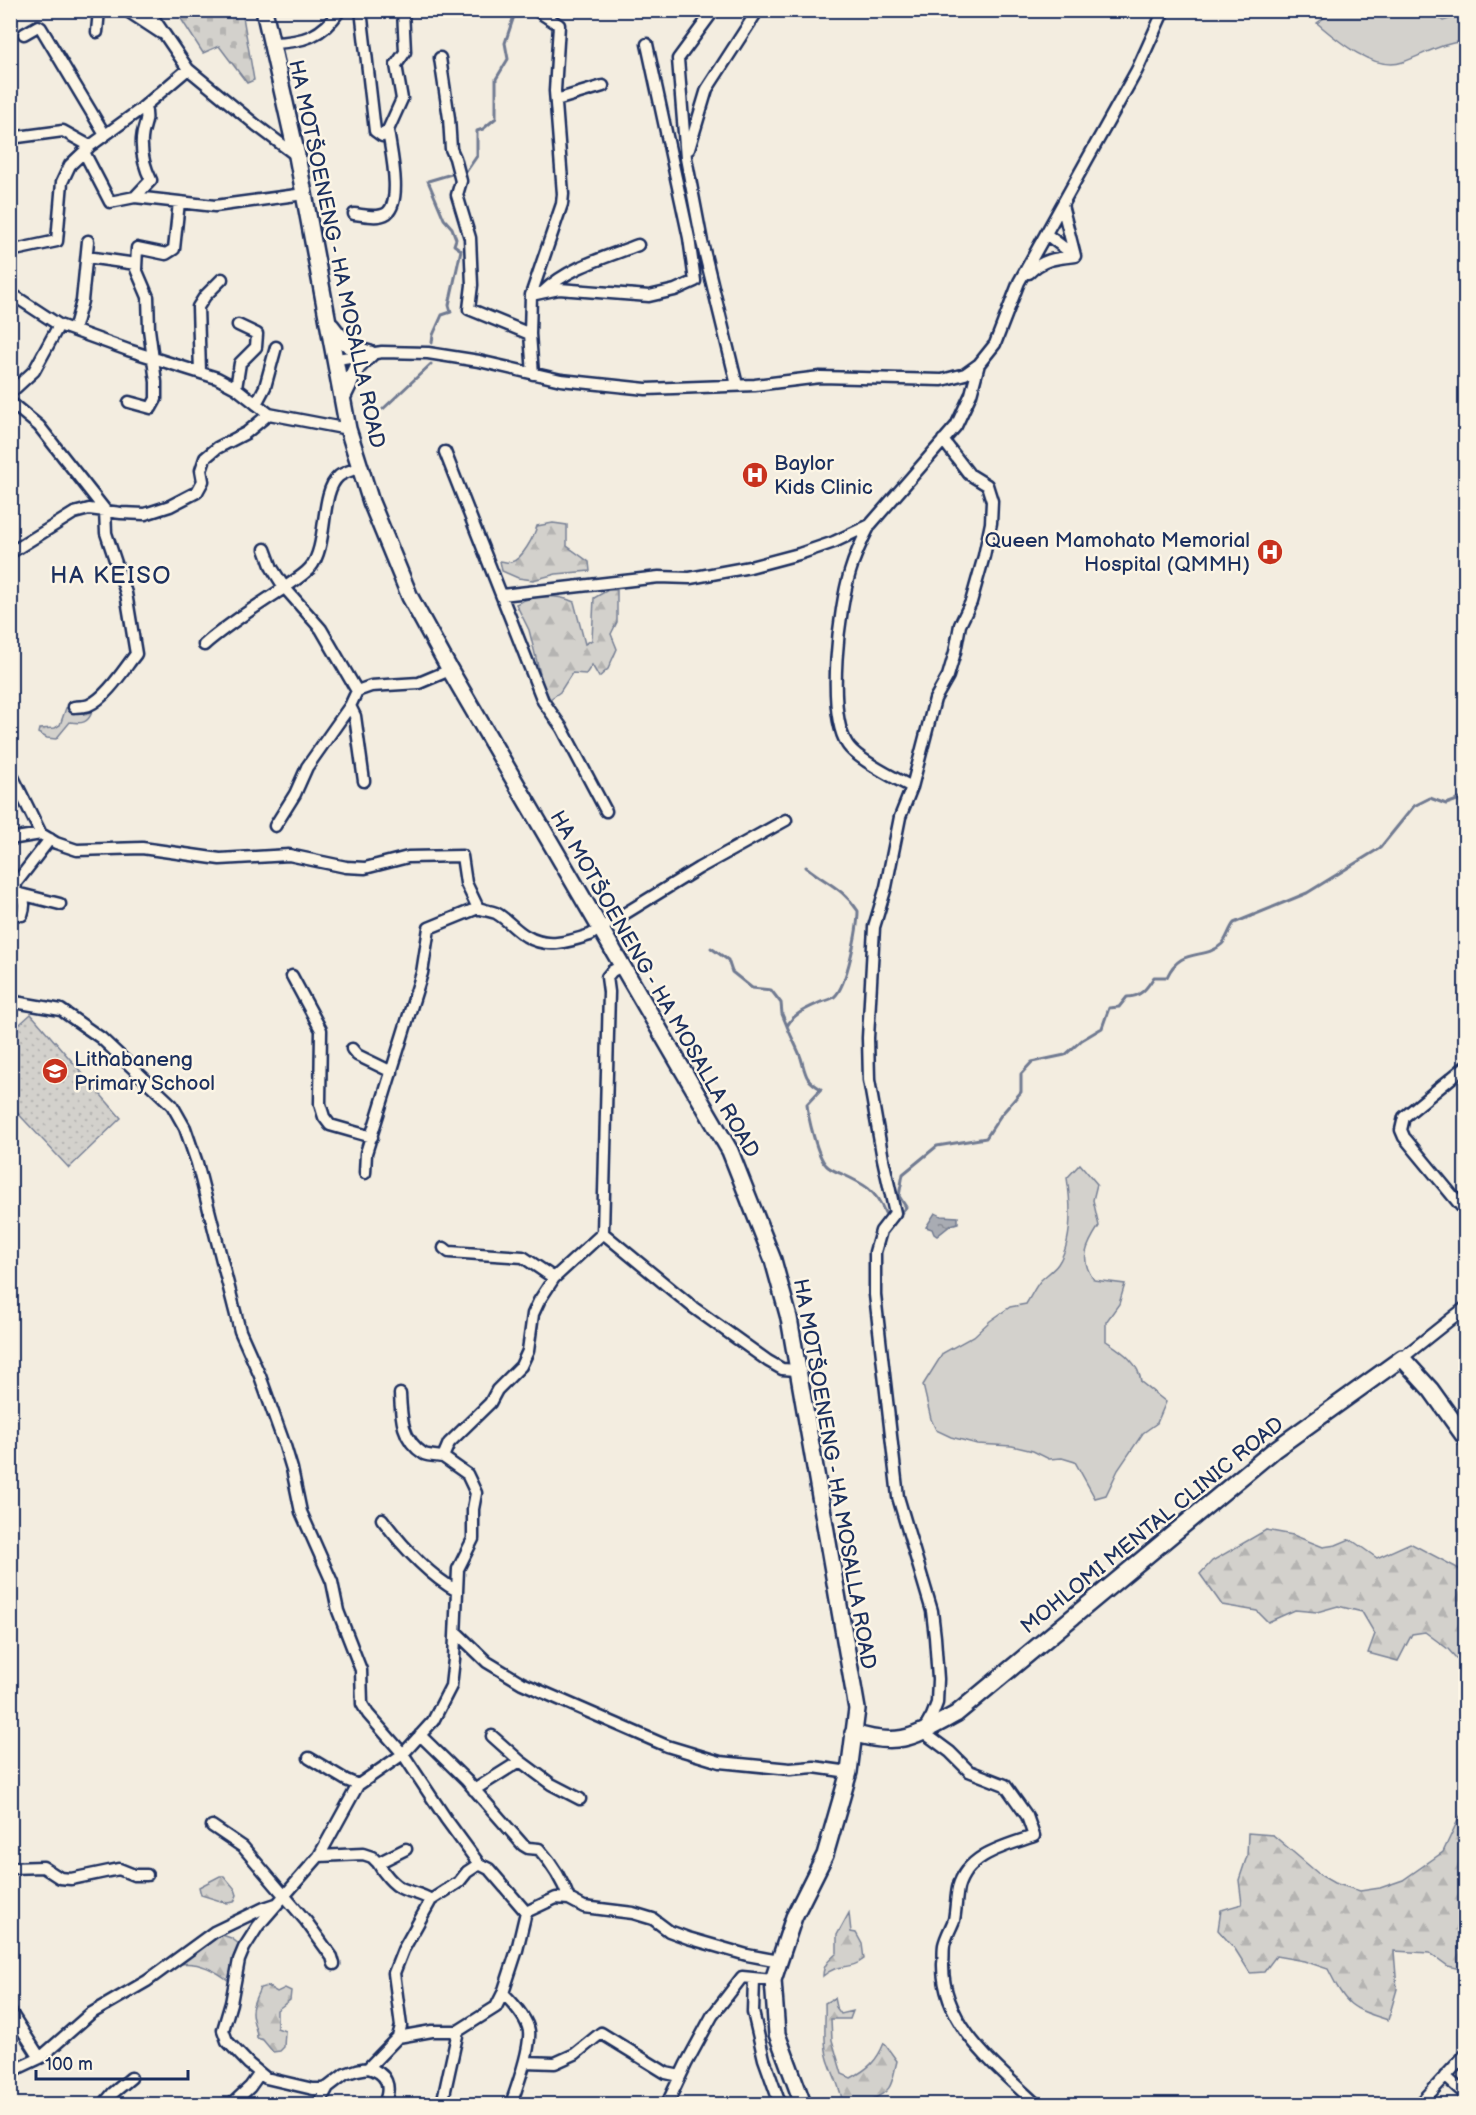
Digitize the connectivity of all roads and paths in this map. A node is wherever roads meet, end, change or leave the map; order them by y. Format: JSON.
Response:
{"nodes":[{"id":1,"x":99,"y":10,"type":"edge"},
{"id":2,"x":148,"y":10,"type":"edge"},
{"id":3,"x":264,"y":10,"type":"edge"},
{"id":4,"x":340,"y":10,"type":"edge"},
{"id":5,"x":361,"y":10,"type":"edge"},
{"id":6,"x":403,"y":10,"type":"edge"},
{"id":7,"x":536,"y":10,"type":"edge"},
{"id":8,"x":714,"y":10,"type":"edge"},
{"id":9,"x":758,"y":10,"type":"edge"},
{"id":10,"x":1164,"y":10,"type":"edge"},
{"id":11,"x":129,"y":12,"type":"edge"},
{"id":12,"x":97,"y":32,"type":"dead end"},
{"id":13,"x":24,"y":34,"type":"dead end"},
{"id":14,"x":167,"y":37,"type":"junction"},
{"id":15,"x":272,"y":44,"type":"junction"},
{"id":16,"x":647,"y":44,"type":"dead end"},
{"id":17,"x":440,"y":58,"type":"dead end"},
{"id":18,"x":188,"y":69,"type":"junction"},
{"id":19,"x":603,"y":86,"type":"dead end"},
{"id":20,"x":556,"y":100,"type":"junction"},
{"id":21,"x":145,"y":106,"type":"junction"},
{"id":22,"x":388,"y":130,"type":"junction"},
{"id":23,"x":105,"y":135,"type":"junction"},
{"id":24,"x":10,"y":138,"type":"edge"},
{"id":25,"x":87,"y":149,"type":"junction"},
{"id":26,"x":297,"y":156,"type":"junction"},
{"id":27,"x":686,"y":158,"type":"junction"},
{"id":28,"x":303,"y":194,"type":"junction"},
{"id":29,"x":135,"y":197,"type":"junction"},
{"id":30,"x":180,"y":202,"type":"junction"},
{"id":31,"x":1062,"y":205,"type":"junction"},
{"id":32,"x":354,"y":214,"type":"dead end"},
{"id":33,"x":10,"y":231,"type":"edge"},
{"id":34,"x":1046,"y":234,"type":"junction"},
{"id":35,"x":88,"y":242,"type":"dead end"},
{"id":36,"x":638,"y":245,"type":"dead end"},
{"id":37,"x":11,"y":250,"type":"edge"},
{"id":38,"x":1075,"y":256,"type":"junction"},
{"id":39,"x":87,"y":257,"type":"junction"},
{"id":40,"x":136,"y":264,"type":"junction"},
{"id":41,"x":222,"y":279,"type":"dead end"},
{"id":42,"x":1019,"y":282,"type":"junction"},
{"id":43,"x":543,"y":292,"type":"junction"},
{"id":44,"x":10,"y":293,"type":"edge"},
{"id":45,"x":531,"y":294,"type":"junction"},
{"id":46,"x":329,"y":323,"type":"junction"},
{"id":47,"x":59,"y":325,"type":"junction"},
{"id":48,"x":238,"y":325,"type":"dead end"},
{"id":49,"x":74,"y":330,"type":"junction"},
{"id":50,"x":530,"y":334,"type":"junction"},
{"id":51,"x":276,"y":347,"type":"dead end"},
{"id":52,"x":370,"y":354,"type":"junction"},
{"id":53,"x":152,"y":357,"type":"junction"},
{"id":54,"x":337,"y":359,"type":"junction"},
{"id":55,"x":979,"y":364,"type":"junction"},
{"id":56,"x":200,"y":372,"type":"junction"},
{"id":57,"x":533,"y":374,"type":"junction"},
{"id":58,"x":737,"y":385,"type":"junction"},
{"id":59,"x":236,"y":388,"type":"junction"},
{"id":60,"x":10,"y":393,"type":"edge"},
{"id":61,"x":343,"y":396,"type":"junction"},
{"id":62,"x":10,"y":402,"type":"edge"},
{"id":63,"x":129,"y":402,"type":"dead end"},
{"id":64,"x":256,"y":404,"type":"junction"},
{"id":65,"x":269,"y":414,"type":"junction"},
{"id":66,"x":348,"y":429,"type":"junction"},
{"id":67,"x":943,"y":440,"type":"junction"},
{"id":68,"x":445,"y":452,"type":"dead end"},
{"id":69,"x":360,"y":467,"type":"junction"},
{"id":70,"x":105,"y":510,"type":"junction"},
{"id":71,"x":870,"y":525,"type":"junction"},
{"id":72,"x":265,"y":549,"type":"dead end"},
{"id":73,"x":10,"y":553,"type":"edge"},
{"id":74,"x":284,"y":587,"type":"junction"},
{"id":75,"x":502,"y":595,"type":"junction"},
{"id":76,"x":204,"y":645,"type":"dead end"},
{"id":77,"x":450,"y":670,"type":"junction"},
{"id":78,"x":357,"y":691,"type":"junction"},
{"id":79,"x":350,"y":706,"type":"junction"},
{"id":80,"x":74,"y":707,"type":"dead end"},
{"id":81,"x":10,"y":771,"type":"edge"},
{"id":82,"x":364,"y":781,"type":"dead end"},
{"id":83,"x":912,"y":787,"type":"junction"},
{"id":84,"x":606,"y":811,"type":"dead end"},
{"id":85,"x":786,"y":820,"type":"dead end"},
{"id":86,"x":275,"y":826,"type":"dead end"},
{"id":87,"x":45,"y":836,"type":"junction"},
{"id":88,"x":10,"y":839,"type":"edge"},
{"id":89,"x":20,"y":894,"type":"junction"},
{"id":90,"x":60,"y":904,"type":"dead end"},
{"id":91,"x":478,"y":908,"type":"junction"},
{"id":92,"x":22,"y":915,"type":"dead end"},
{"id":93,"x":600,"y":929,"type":"junction"},
{"id":94,"x":622,"y":966,"type":"junction"},
{"id":95,"x":292,"y":976,"type":"dead end"},
{"id":96,"x":10,"y":1004,"type":"edge"},
{"id":97,"x":351,"y":1049,"type":"dead end"},
{"id":98,"x":1466,"y":1066,"type":"edge"},
{"id":99,"x":392,"y":1072,"type":"junction"},
{"id":100,"x":372,"y":1137,"type":"junction"},
{"id":101,"x":364,"y":1173,"type":"dead end"},
{"id":102,"x":1466,"y":1212,"type":"edge"},
{"id":103,"x":603,"y":1233,"type":"junction"},
{"id":104,"x":444,"y":1248,"type":"dead end"},
{"id":105,"x":554,"y":1278,"type":"junction"},
{"id":106,"x":1466,"y":1307,"type":"edge"},
{"id":107,"x":1402,"y":1358,"type":"junction"},
{"id":108,"x":798,"y":1370,"type":"junction"},
{"id":109,"x":400,"y":1394,"type":"dead end"},
{"id":110,"x":1466,"y":1439,"type":"edge"},
{"id":111,"x":443,"y":1457,"type":"junction"},
{"id":112,"x":382,"y":1519,"type":"dead end"},
{"id":113,"x":457,"y":1591,"type":"junction"},
{"id":114,"x":456,"y":1632,"type":"junction"},
{"id":115,"x":923,"y":1732,"type":"junction"},
{"id":116,"x":853,"y":1733,"type":"junction"},
{"id":117,"x":420,"y":1735,"type":"junction"},
{"id":118,"x":492,"y":1736,"type":"dead end"},
{"id":119,"x":403,"y":1754,"type":"junction"},
{"id":120,"x":309,"y":1758,"type":"dead end"},
{"id":121,"x":520,"y":1761,"type":"junction"},
{"id":122,"x":849,"y":1772,"type":"junction"},
{"id":123,"x":358,"y":1785,"type":"junction"},
{"id":124,"x":474,"y":1790,"type":"junction"},
{"id":125,"x":580,"y":1799,"type":"dead end"},
{"id":126,"x":212,"y":1826,"type":"dead end"},
{"id":127,"x":406,"y":1849,"type":"dead end"},
{"id":128,"x":319,"y":1856,"type":"junction"},
{"id":129,"x":378,"y":1863,"type":"junction"},
{"id":130,"x":479,"y":1864,"type":"junction"},
{"id":131,"x":10,"y":1868,"type":"edge"},
{"id":132,"x":147,"y":1875,"type":"dead end"},
{"id":133,"x":285,"y":1895,"type":"junction"},
{"id":134,"x":569,"y":1899,"type":"junction"},
{"id":135,"x":431,"y":1900,"type":"junction"},
{"id":136,"x":276,"y":1904,"type":"junction"},
{"id":137,"x":526,"y":1912,"type":"junction"},
{"id":138,"x":779,"y":1961,"type":"junction"},
{"id":139,"x":334,"y":1964,"type":"dead end"},
{"id":140,"x":754,"y":1979,"type":"junction"},
{"id":141,"x":773,"y":1980,"type":"junction"},
{"id":142,"x":503,"y":1993,"type":"junction"},
{"id":143,"x":10,"y":2011,"type":"edge"},
{"id":144,"x":458,"y":2031,"type":"junction"},
{"id":145,"x":398,"y":2037,"type":"junction"},
{"id":146,"x":1466,"y":2054,"type":"edge"},
{"id":147,"x":40,"y":2058,"type":"junction"},
{"id":148,"x":525,"y":2062,"type":"junction"},
{"id":149,"x":368,"y":2068,"type":"junction"},
{"id":150,"x":10,"y":2072,"type":"edge"},
{"id":151,"x":260,"y":2073,"type":"junction"},
{"id":152,"x":680,"y":2076,"type":"junction"},
{"id":153,"x":1445,"y":2076,"type":"junction"},
{"id":154,"x":130,"y":2078,"type":"dead end"},
{"id":155,"x":328,"y":2087,"type":"junction"},
{"id":156,"x":1466,"y":2095,"type":"edge"},
{"id":157,"x":104,"y":2104,"type":"edge"},
{"id":158,"x":232,"y":2104,"type":"edge"},
{"id":159,"x":319,"y":2104,"type":"edge"},
{"id":160,"x":384,"y":2104,"type":"edge"},
{"id":161,"x":442,"y":2104,"type":"edge"},
{"id":162,"x":511,"y":2104,"type":"edge"},
{"id":163,"x":668,"y":2104,"type":"edge"},
{"id":164,"x":780,"y":2104,"type":"edge"},
{"id":165,"x":802,"y":2104,"type":"edge"},
{"id":166,"x":1036,"y":2104,"type":"edge"},
{"id":167,"x":1420,"y":2104,"type":"edge"}],
"edges":[{"from":1,"to":12,"type":"street"},
{"from":2,"to":14,"type":"street"},
{"from":3,"to":15,"type":"main road","name":"HA MOTŠOENENG - HA MOSALLA ROAD"},
{"from":4,"to":15,"type":"street"},
{"from":5,"to":22,"type":"street"},
{"from":6,"to":22,"type":"street"},
{"from":7,"to":20,"type":"street"},
{"from":8,"to":27,"type":"street"},
{"from":9,"to":27,"type":"street"},
{"from":10,"to":31,"type":"street"},
{"from":11,"to":14,"type":"street"},
{"from":13,"to":23,"type":"street"},
{"from":14,"to":18,"type":"street"},
{"from":15,"to":26,"type":"main road","name":"HA MOTŠOENENG - HA MOSALLA ROAD"},
{"from":16,"to":43,"type":"street"},
{"from":17,"to":50,"type":"street"},
{"from":18,"to":21,"type":"street"},
{"from":18,"to":26,"type":"street"},
{"from":19,"to":20,"type":"street"},
{"from":20,"to":45,"type":"street"},
{"from":21,"to":23,"type":"street"},
{"from":21,"to":29,"type":"street"},
{"from":22,"to":32,"type":"street"},
{"from":23,"to":25,"type":"street"},
{"from":24,"to":25,"type":"street"},
{"from":25,"to":29,"type":"street"},
{"from":25,"to":37,"type":"street"},
{"from":26,"to":28,"type":"main road","name":"HA MOTŠOENENG - HA MOSALLA ROAD"},
{"from":27,"to":58,"type":"street"},
{"from":28,"to":30,"type":"street"},
{"from":28,"to":46,"type":"main road","name":"HA MOTŠOENENG - HA MOSALLA ROAD"},
{"from":29,"to":30,"type":"street"},
{"from":30,"to":40,"type":"street"},
{"from":31,"to":34,"type":"street"},
{"from":31,"to":38,"type":"street"},
{"from":33,"to":37,"type":"street"},
{"from":34,"to":38,"type":"street"},
{"from":34,"to":42,"type":"street"},
{"from":35,"to":39,"type":"street"},
{"from":36,"to":43,"type":"street"},
{"from":38,"to":42,"type":"street"},
{"from":39,"to":40,"type":"street"},
{"from":39,"to":49,"type":"street"},
{"from":40,"to":53,"type":"street"},
{"from":41,"to":56,"type":"street"},
{"from":42,"to":55,"type":"street"},
{"from":43,"to":45,"type":"street"},
{"from":44,"to":47,"type":"street"},
{"from":45,"to":50,"type":"street"},
{"from":46,"to":52,"type":"main road"},
{"from":46,"to":54,"type":"main road","name":"HA MOTŠOENENG - HA MOSALLA ROAD"},
{"from":47,"to":49,"type":"street"},
{"from":47,"to":60,"type":"street"},
{"from":48,"to":59,"type":"street"},
{"from":49,"to":53,"type":"street"},
{"from":50,"to":57,"type":"street"},
{"from":51,"to":64,"type":"street"},
{"from":52,"to":54,"type":"street"},
{"from":52,"to":57,"type":"street"},
{"from":52,"to":61,"type":"main road"},
{"from":53,"to":56,"type":"street"},
{"from":53,"to":63,"type":"street"},
{"from":54,"to":61,"type":"main road","name":"HA MOTŠOENENG - HA MOSALLA ROAD"},
{"from":55,"to":58,"type":"street"},
{"from":55,"to":67,"type":"street"},
{"from":56,"to":59,"type":"street"},
{"from":57,"to":58,"type":"street"},
{"from":59,"to":64,"type":"street"},
{"from":61,"to":66,"type":"main road","name":"HA MOTŠOENENG - HA MOSALLA ROAD"},
{"from":62,"to":70,"type":"street"},
{"from":64,"to":65,"type":"street"},
{"from":65,"to":66,"type":"street"},
{"from":65,"to":70,"type":"street"},
{"from":66,"to":69,"type":"main road","name":"HA MOTŠOENENG - HA MOSALLA ROAD"},
{"from":67,"to":71,"type":"street"},
{"from":67,"to":83,"type":"street"},
{"from":68,"to":75,"type":"street"},
{"from":69,"to":74,"type":"street"},
{"from":69,"to":77,"type":"main road","name":"HA MOTŠOENENG - HA MOSALLA ROAD"},
{"from":70,"to":73,"type":"street"},
{"from":70,"to":80,"type":"street"},
{"from":71,"to":75,"type":"street"},
{"from":71,"to":83,"type":"street"},
{"from":72,"to":74,"type":"street"},
{"from":74,"to":76,"type":"street"},
{"from":74,"to":78,"type":"street"},
{"from":75,"to":84,"type":"street"},
{"from":77,"to":78,"type":"street"},
{"from":77,"to":93,"type":"main road","name":"HA MOTŠOENENG - HA MOSALLA ROAD"},
{"from":78,"to":79,"type":"street"},
{"from":79,"to":82,"type":"street"},
{"from":79,"to":86,"type":"street"},
{"from":81,"to":87,"type":"street"},
{"from":83,"to":115,"type":"street"},
{"from":85,"to":93,"type":"street"},
{"from":87,"to":88,"type":"street"},
{"from":87,"to":89,"type":"street"},
{"from":87,"to":91,"type":"street"},
{"from":89,"to":90,"type":"street"},
{"from":89,"to":92,"type":"street"},
{"from":91,"to":93,"type":"street"},
{"from":91,"to":99,"type":"street"},
{"from":93,"to":94,"type":"main road","name":"HA MOTŠOENENG - HA MOSALLA ROAD"},
{"from":94,"to":103,"type":"street"},
{"from":94,"to":108,"type":"main road","name":"HA MOTŠOENENG - HA MOSALLA ROAD"},
{"from":95,"to":100,"type":"street"},
{"from":96,"to":119,"type":"street"},
{"from":97,"to":99,"type":"street"},
{"from":98,"to":102,"type":"street"},
{"from":99,"to":100,"type":"street"},
{"from":100,"to":101,"type":"street"},
{"from":103,"to":105,"type":"street"},
{"from":103,"to":108,"type":"street"},
{"from":104,"to":105,"type":"street"},
{"from":105,"to":111,"type":"street"},
{"from":106,"to":107,"type":"street","name":"MOHLOMI MENTAL CLINIC ROAD"},
{"from":107,"to":110,"type":"main road"},
{"from":107,"to":115,"type":"main road","name":"MOHLOMI MENTAL CLINIC ROAD"},
{"from":108,"to":116,"type":"main road","name":"HA MOTŠOENENG - HA MOSALLA ROAD"},
{"from":109,"to":111,"type":"street"},
{"from":111,"to":113,"type":"street"},
{"from":112,"to":113,"type":"street"},
{"from":113,"to":114,"type":"street"},
{"from":114,"to":117,"type":"street"},
{"from":114,"to":122,"type":"street"},
{"from":115,"to":116,"type":"main road","name":"MOHLOMI MENTAL CLINIC ROAD"},
{"from":115,"to":166,"type":"street"},
{"from":116,"to":122,"type":"main road","name":"HA MOTŠOENENG - HA MOSALLA ROAD"},
{"from":117,"to":119,"type":"street"},
{"from":117,"to":124,"type":"street"},
{"from":118,"to":121,"type":"street"},
{"from":119,"to":123,"type":"street"},
{"from":119,"to":130,"type":"street"},
{"from":120,"to":123,"type":"street"},
{"from":121,"to":124,"type":"street"},
{"from":121,"to":125,"type":"street"},
{"from":122,"to":138,"type":"main road","name":"HA MOTŠOENENG - HA MOSALLA ROAD"},
{"from":123,"to":128,"type":"street"},
{"from":124,"to":134,"type":"street"},
{"from":126,"to":133,"type":"street"},
{"from":127,"to":129,"type":"street"},
{"from":128,"to":129,"type":"street"},
{"from":128,"to":133,"type":"street"},
{"from":129,"to":135,"type":"street"},
{"from":130,"to":135,"type":"street"},
{"from":130,"to":137,"type":"street"},
{"from":131,"to":132,"type":"street"},
{"from":133,"to":136,"type":"street"},
{"from":133,"to":139,"type":"street"},
{"from":134,"to":137,"type":"street"},
{"from":134,"to":138,"type":"street"},
{"from":135,"to":145,"type":"street"},
{"from":136,"to":147,"type":"street"},
{"from":136,"to":151,"type":"street"},
{"from":137,"to":142,"type":"street"},
{"from":138,"to":141,"type":"main road","name":"HA MOTŠOENENG - HA MOSALLA ROAD"},
{"from":140,"to":141,"type":"street"},
{"from":140,"to":152,"type":"street"},
{"from":140,"to":164,"type":"street"},
{"from":141,"to":165,"type":"main road","name":"HA MOTŠOENENG - HA MOSALLA ROAD"},
{"from":142,"to":144,"type":"street"},
{"from":142,"to":148,"type":"street"},
{"from":143,"to":147,"type":"street"},
{"from":144,"to":145,"type":"street"},
{"from":144,"to":161,"type":"street"},
{"from":145,"to":149,"type":"street"},
{"from":146,"to":153,"type":"street"},
{"from":147,"to":150,"type":"street"},
{"from":148,"to":152,"type":"street"},
{"from":148,"to":162,"type":"street"},
{"from":149,"to":155,"type":"street"},
{"from":149,"to":160,"type":"street"},
{"from":151,"to":155,"type":"street"},
{"from":151,"to":158,"type":"street"},
{"from":152,"to":163,"type":"street"},
{"from":153,"to":156,"type":"street"},
{"from":153,"to":167,"type":"street"},
{"from":154,"to":157,"type":"street"},
{"from":155,"to":159,"type":"street"}]}
